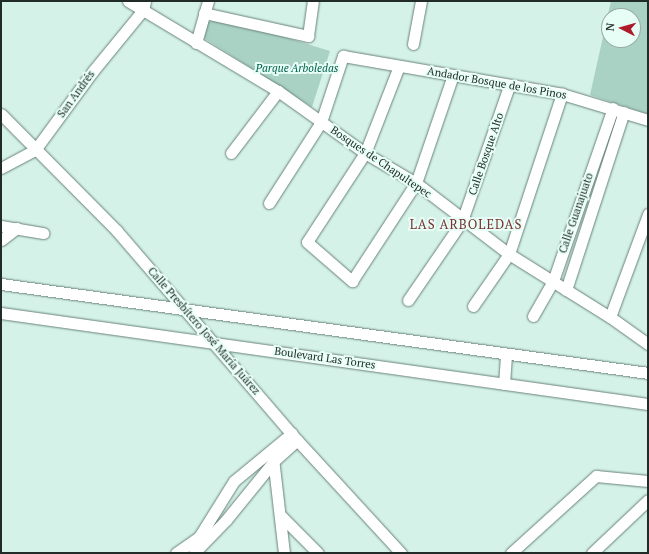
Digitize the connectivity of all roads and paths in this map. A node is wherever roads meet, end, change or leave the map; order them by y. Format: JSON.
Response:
{"nodes":[{"id":1,"x":128,"y":1,"type":"edge"},
{"id":2,"x":208,"y":1,"type":"edge"},
{"id":3,"x":313,"y":1,"type":"edge"},
{"id":4,"x":421,"y":1,"type":"edge"},
{"id":5,"x":144,"y":5,"type":"edge"},
{"id":6,"x":204,"y":12,"type":"junction"},
{"id":7,"x":196,"y":43,"type":"junction"},
{"id":8,"x":413,"y":44,"type":"dead end"},
{"id":9,"x":399,"y":66,"type":"junction"},
{"id":10,"x":453,"y":75,"type":"junction"},
{"id":11,"x":509,"y":86,"type":"junction"},
{"id":12,"x":278,"y":91,"type":"junction"},
{"id":13,"x":562,"y":94,"type":"junction"},
{"id":14,"x":613,"y":108,"type":"junction"},
{"id":15,"x":624,"y":112,"type":"junction"},
{"id":16,"x":1,"y":114,"type":"edge"},
{"id":17,"x":648,"y":120,"type":"edge"},
{"id":18,"x":321,"y":122,"type":"junction"},
{"id":19,"x":35,"y":150,"type":"junction"},
{"id":20,"x":231,"y":153,"type":"dead end"},
{"id":21,"x":365,"y":154,"type":"junction"},
{"id":22,"x":1,"y":168,"type":"edge"},
{"id":23,"x":416,"y":183,"type":"junction"},
{"id":24,"x":269,"y":203,"type":"dead end"},
{"id":25,"x":648,"y":214,"type":"edge"},
{"id":26,"x":462,"y":221,"type":"junction"},
{"id":27,"x":1,"y":226,"type":"edge"},
{"id":28,"x":17,"y":228,"type":"junction"},
{"id":29,"x":43,"y":233,"type":"dead end"},
{"id":30,"x":1,"y":240,"type":"edge"},
{"id":31,"x":509,"y":254,"type":"junction"},
{"id":32,"x":553,"y":281,"type":"junction"},
{"id":33,"x":1,"y":284,"type":"edge"},
{"id":34,"x":566,"y":290,"type":"junction"},
{"id":35,"x":408,"y":300,"type":"dead end"},
{"id":36,"x":473,"y":306,"type":"dead end"},
{"id":37,"x":185,"y":309,"type":"junction"},
{"id":38,"x":1,"y":313,"type":"edge"},
{"id":39,"x":534,"y":316,"type":"dead end"},
{"id":40,"x":610,"y":317,"type":"junction"},
{"id":41,"x":211,"y":342,"type":"junction"},
{"id":42,"x":648,"y":344,"type":"edge"},
{"id":43,"x":506,"y":355,"type":"junction"},
{"id":44,"x":648,"y":373,"type":"edge"},
{"id":45,"x":504,"y":384,"type":"junction"},
{"id":46,"x":648,"y":404,"type":"edge"},
{"id":47,"x":295,"y":437,"type":"junction"},
{"id":48,"x":272,"y":450,"type":"junction"},
{"id":49,"x":274,"y":461,"type":"junction"},
{"id":50,"x":648,"y":481,"type":"edge"},
{"id":51,"x":648,"y":500,"type":"edge"},
{"id":52,"x":281,"y":516,"type":"junction"},
{"id":53,"x":201,"y":541,"type":"junction"},
{"id":54,"x":176,"y":553,"type":"edge"},
{"id":55,"x":194,"y":553,"type":"edge"},
{"id":56,"x":284,"y":553,"type":"edge"},
{"id":57,"x":318,"y":553,"type":"edge"},
{"id":58,"x":401,"y":553,"type":"edge"},
{"id":59,"x":511,"y":553,"type":"edge"},
{"id":60,"x":592,"y":553,"type":"edge"}],
"edges":[{"from":1,"to":5,"type":"street","name":"Bosques de Chapultepec"},
{"from":2,"to":6,"type":"street"},
{"from":3,"to":6,"type":"street"},
{"from":4,"to":8,"type":"street"},
{"from":5,"to":7,"type":"street","name":"Bosques de Chapultepec"},
{"from":5,"to":19,"type":"street","name":"San Andrés"},
{"from":6,"to":7,"type":"street"},
{"from":7,"to":12,"type":"street","name":"Bosques de Chapultepec"},
{"from":9,"to":10,"type":"street","name":"Andador Bosque de los Pinos"},
{"from":9,"to":18,"type":"street","name":"Andador Bosque de los Pinos"},
{"from":9,"to":21,"type":"street"},
{"from":10,"to":11,"type":"street","name":"Andador Bosque de los Pinos"},
{"from":10,"to":23,"type":"street"},
{"from":11,"to":13,"type":"street","name":"Andador Bosque de los Pinos"},
{"from":11,"to":26,"type":"street","name":"Calle Bosque Alto"},
{"from":12,"to":18,"type":"street","name":"Bosques de Chapultepec"},
{"from":12,"to":20,"type":"street"},
{"from":13,"to":14,"type":"street","name":"Andador Bosque de los Pinos"},
{"from":13,"to":31,"type":"street"},
{"from":14,"to":15,"type":"street","name":"Andador Bosque de los Pinos"},
{"from":14,"to":32,"type":"street","name":"Calle Guanajuato"},
{"from":15,"to":17,"type":"street","name":"Andador Bosque de los Pinos"},
{"from":15,"to":34,"type":"street"},
{"from":16,"to":19,"type":"street","name":"Calle Presbítero José María Juárez"},
{"from":18,"to":21,"type":"street","name":"Bosques de Chapultepec"},
{"from":18,"to":24,"type":"street"},
{"from":19,"to":22,"type":"street","name":"San Andrés"},
{"from":19,"to":37,"type":"street","name":"Calle Presbítero José María Juárez"},
{"from":21,"to":23,"type":"street","name":"Bosques de Chapultepec"},
{"from":21,"to":23,"type":"street"},
{"from":23,"to":26,"type":"street","name":"Bosques de Chapultepec"},
{"from":25,"to":40,"type":"street"},
{"from":26,"to":31,"type":"street","name":"Bosques de Chapultepec"},
{"from":26,"to":35,"type":"street","name":"Calle Bosque Alto"},
{"from":27,"to":28,"type":"street"},
{"from":28,"to":29,"type":"street"},
{"from":28,"to":30,"type":"street"},
{"from":31,"to":32,"type":"street","name":"Bosques de Chapultepec"},
{"from":31,"to":36,"type":"street"},
{"from":32,"to":34,"type":"street","name":"Bosques de Chapultepec"},
{"from":32,"to":39,"type":"street","name":"Calle Guanajuato"},
{"from":33,"to":37,"type":"street"},
{"from":34,"to":40,"type":"street","name":"Bosques de Chapultepec"},
{"from":37,"to":41,"type":"street","name":"Calle Presbítero José María Juárez"},
{"from":37,"to":43,"type":"street"},
{"from":38,"to":41,"type":"street","name":"Boulevard Las Torres"},
{"from":40,"to":42,"type":"street","name":"Bosques de Chapultepec"},
{"from":41,"to":45,"type":"street","name":"Boulevard Las Torres"},
{"from":41,"to":47,"type":"street","name":"Calle Presbítero José María Juárez"},
{"from":43,"to":44,"type":"street"},
{"from":43,"to":45,"type":"street"},
{"from":45,"to":46,"type":"street","name":"Boulevard Las Torres"},
{"from":47,"to":48,"type":"street"},
{"from":47,"to":49,"type":"street"},
{"from":47,"to":58,"type":"street","name":"Calle Presbítero José María Juárez"},
{"from":48,"to":49,"type":"street"},
{"from":48,"to":53,"type":"street"},
{"from":49,"to":52,"type":"street"},
{"from":49,"to":53,"type":"street"},
{"from":50,"to":59,"type":"street"},
{"from":51,"to":60,"type":"street"},
{"from":52,"to":56,"type":"street"},
{"from":52,"to":57,"type":"street"},
{"from":53,"to":54,"type":"street"},
{"from":53,"to":55,"type":"street"}]}
